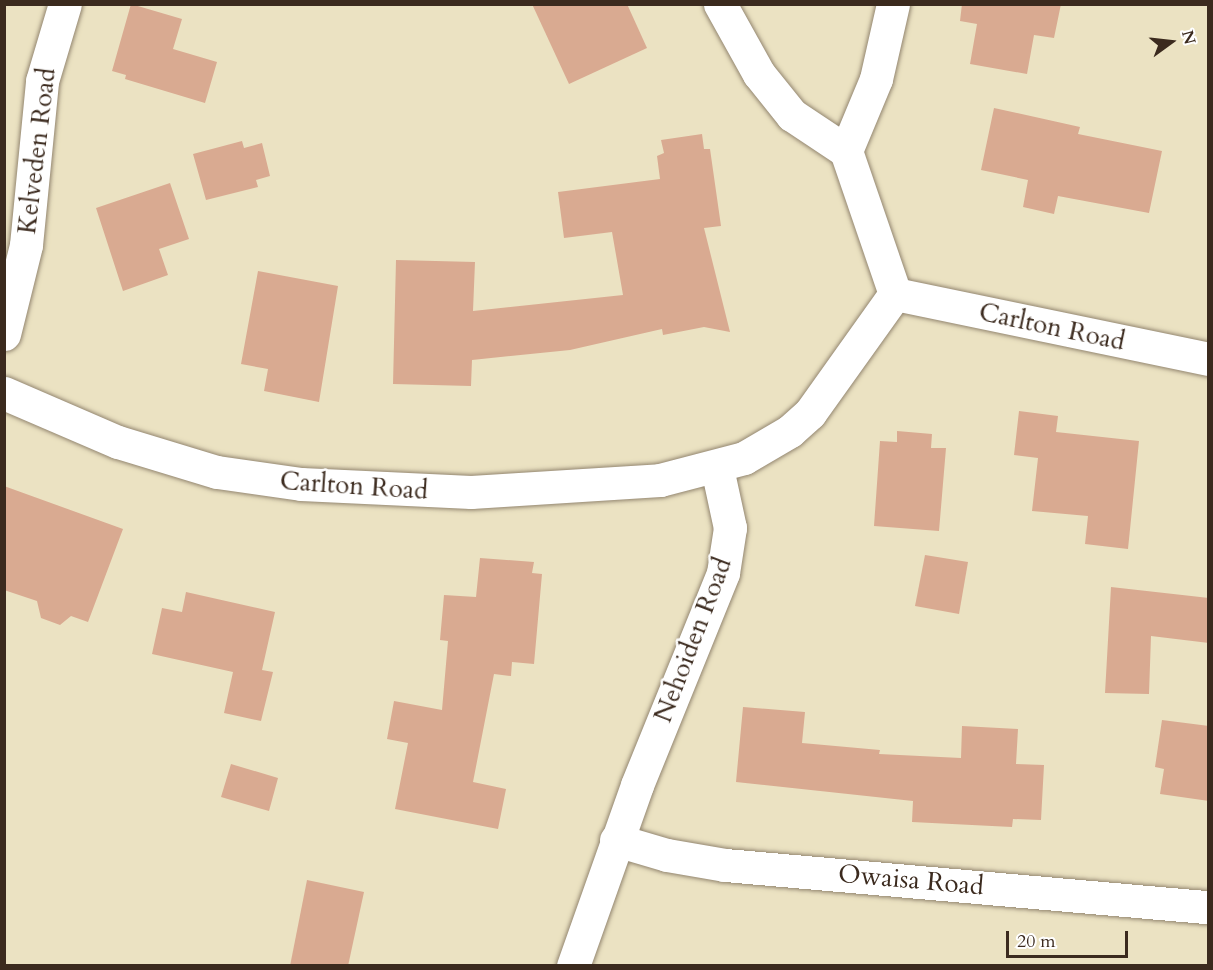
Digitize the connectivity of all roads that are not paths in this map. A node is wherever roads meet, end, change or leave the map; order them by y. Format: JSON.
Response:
{"nodes":[{"id":1,"x":64,"y":4,"type":"edge"},
{"id":2,"x":720,"y":4,"type":"edge"},
{"id":3,"x":893,"y":4,"type":"edge"},
{"id":4,"x":846,"y":151,"type":"junction"},
{"id":5,"x":895,"y":294,"type":"junction"},
{"id":6,"x":4,"y":334,"type":"edge"},
{"id":7,"x":1209,"y":359,"type":"edge"},
{"id":8,"x":4,"y":393,"type":"edge"},
{"id":9,"x":717,"y":468,"type":"junction"},
{"id":10,"x":616,"y":840,"type":"junction"},
{"id":11,"x":1209,"y":907,"type":"edge"},
{"id":12,"x":573,"y":966,"type":"edge"}],
"edges":[{"from":1,"to":6,"type":"street","name":"Kelveden Road"},
{"from":2,"to":4,"type":"street"},
{"from":3,"to":4,"type":"street"},
{"from":4,"to":5,"type":"street"},
{"from":5,"to":7,"type":"street","name":"Carlton Road"},
{"from":5,"to":9,"type":"street"},
{"from":8,"to":9,"type":"street","name":"Carlton Road"},
{"from":9,"to":10,"type":"street","name":"Nehoiden Road"},
{"from":10,"to":11,"type":"street","name":"Owaisa Road"},
{"from":10,"to":12,"type":"street","name":"Nehoiden Road"}]}
